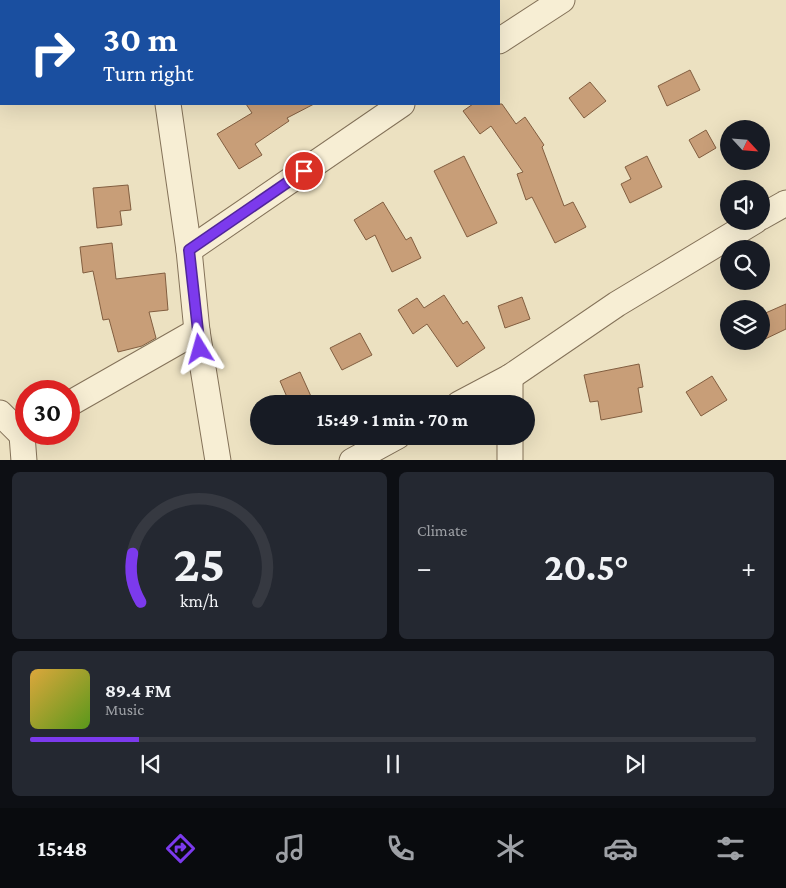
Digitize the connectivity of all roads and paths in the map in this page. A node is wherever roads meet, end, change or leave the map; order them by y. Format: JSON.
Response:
{"nodes":[{"id":1,"x":562,"y":0,"type":"edge"},
{"id":2,"x":500,"y":40,"type":"edge"},
{"id":3,"x":168,"y":105,"type":"edge"},
{"id":4,"x":401,"y":105,"type":"edge"},
{"id":5,"x":786,"y":203,"type":"edge"},
{"id":6,"x":770,"y":213,"type":"edge"},
{"id":7,"x":740,"y":230,"type":"edge"},
{"id":8,"x":189,"y":250,"type":"junction"},
{"id":9,"x":197,"y":331,"type":"junction"},
{"id":10,"x":510,"y":377,"type":"junction"},
{"id":11,"x":476,"y":395,"type":"edge"},
{"id":12,"x":510,"y":395,"type":"edge"},
{"id":13,"x":80,"y":398,"type":"edge"},
{"id":14,"x":0,"y":413,"type":"edge"},
{"id":15,"x":15,"y":426,"type":"edge"},
{"id":16,"x":24,"y":445,"type":"edge"},
{"id":17,"x":381,"y":445,"type":"edge"},
{"id":18,"x":510,"y":445,"type":"edge"},
{"id":19,"x":24,"y":460,"type":"edge"},
{"id":20,"x":218,"y":460,"type":"edge"},
{"id":21,"x":352,"y":460,"type":"edge"},
{"id":22,"x":510,"y":460,"type":"edge"}],
"edges":[{"from":1,"to":2,"type":"street"},
{"from":3,"to":8,"type":"street"},
{"from":4,"to":8,"type":"street"},
{"from":5,"to":6,"type":"street"},
{"from":7,"to":10,"type":"street"},
{"from":8,"to":9,"type":"street"},
{"from":9,"to":13,"type":"street"},
{"from":9,"to":20,"type":"street"},
{"from":10,"to":11,"type":"street"},
{"from":10,"to":12,"type":"street"},
{"from":14,"to":15,"type":"street"},
{"from":16,"to":19,"type":"street"},
{"from":17,"to":21,"type":"street"},
{"from":18,"to":22,"type":"street"}]}
